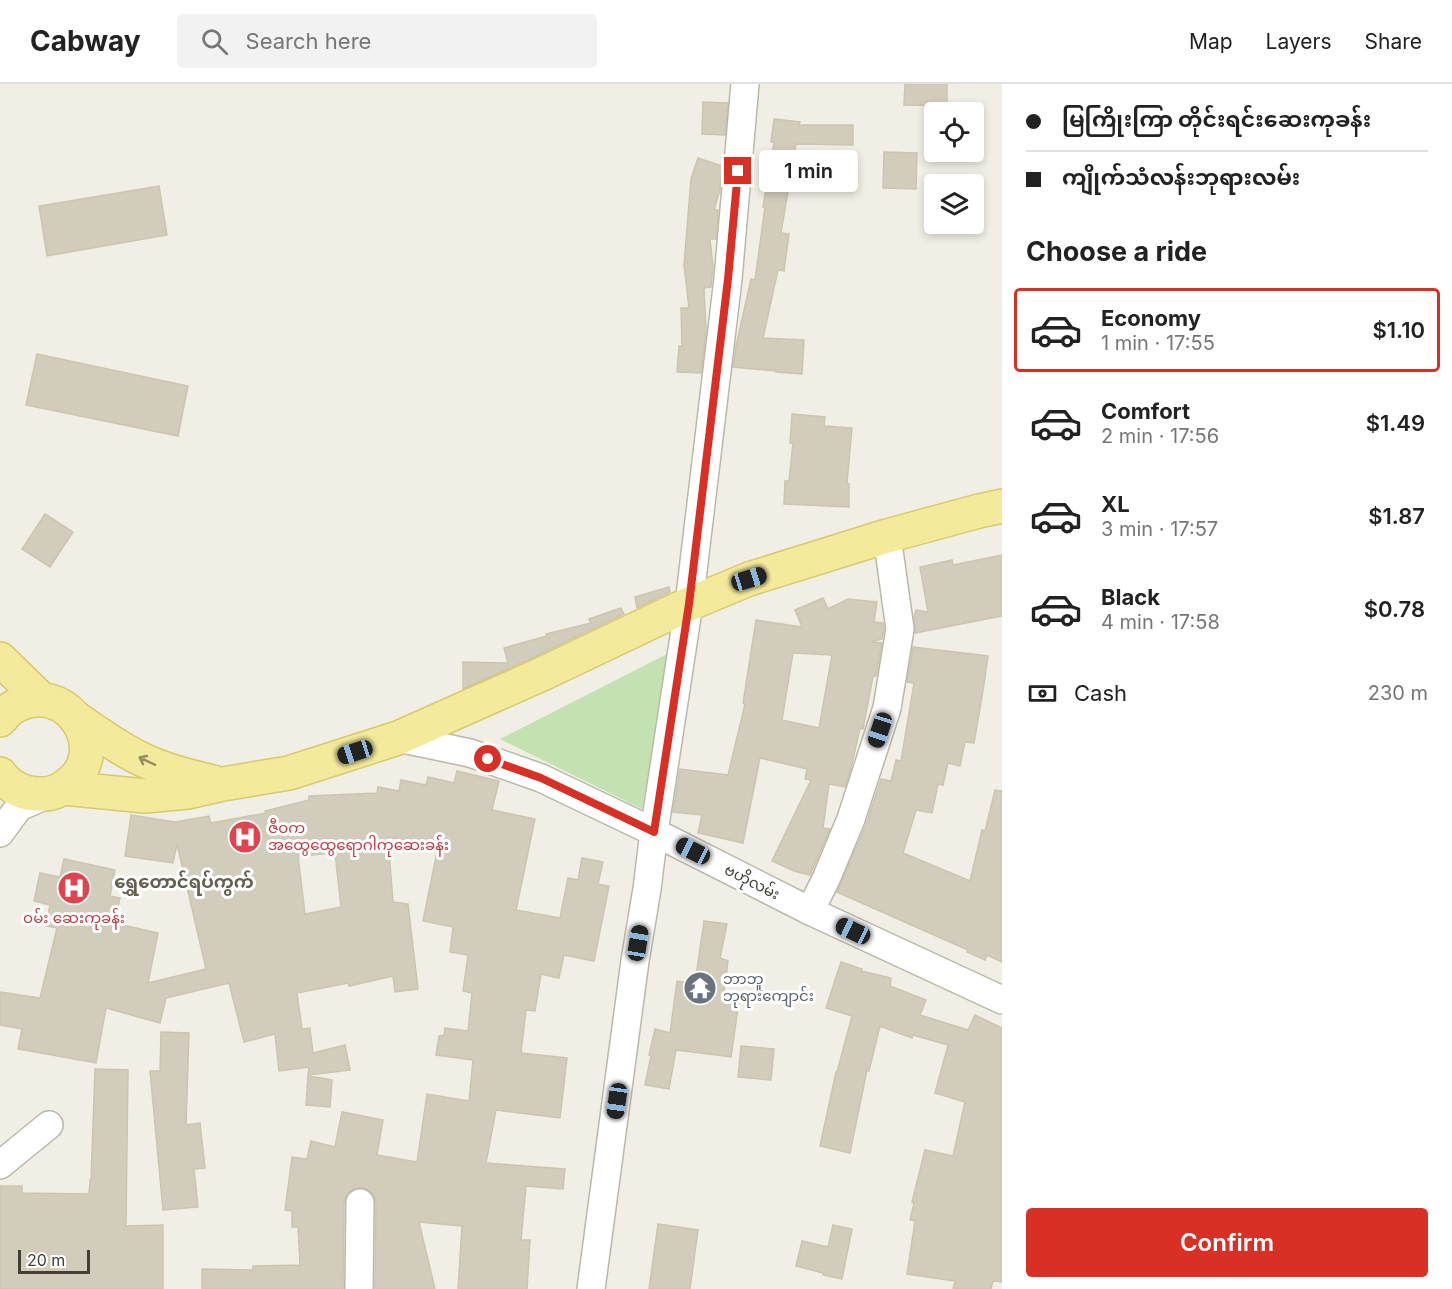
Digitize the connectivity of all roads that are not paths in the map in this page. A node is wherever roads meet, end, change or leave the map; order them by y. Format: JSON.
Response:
{"nodes":[{"id":1,"x":745,"y":84,"type":"edge"},
{"id":2,"x":1002,"y":506,"type":"edge"},
{"id":3,"x":887,"y":536,"type":"junction"},
{"id":4,"x":689,"y":604,"type":"junction"},
{"id":5,"x":0,"y":659,"type":"edge"},
{"id":6,"x":42,"y":700,"type":"junction"},
{"id":7,"x":77,"y":719,"type":"junction"},
{"id":8,"x":0,"y":720,"type":"edge"},
{"id":9,"x":398,"y":738,"type":"junction"},
{"id":10,"x":0,"y":774,"type":"edge"},
{"id":11,"x":223,"y":784,"type":"junction"},
{"id":12,"x":56,"y":791,"type":"junction"},
{"id":13,"x":654,"y":832,"type":"junction"},
{"id":14,"x":0,"y":833,"type":"edge"},
{"id":15,"x":810,"y":911,"type":"junction"},
{"id":16,"x":1002,"y":1000,"type":"edge"},
{"id":17,"x":49,"y":1125,"type":"dead end"},
{"id":18,"x":0,"y":1165,"type":"edge"},
{"id":19,"x":360,"y":1203,"type":"dead end"},
{"id":20,"x":359,"y":1289,"type":"edge"},
{"id":21,"x":591,"y":1289,"type":"edge"}],
"edges":[{"from":1,"to":4,"type":"street"},
{"from":2,"to":3,"type":"main road"},
{"from":3,"to":4,"type":"main road"},
{"from":3,"to":15,"type":"street"},
{"from":4,"to":9,"type":"main road"},
{"from":4,"to":13,"type":"street"},
{"from":5,"to":6,"type":"main road"},
{"from":6,"to":7,"type":"main road"},
{"from":6,"to":8,"type":"main road"},
{"from":11,"to":7,"type":"main road","one_way":true},
{"from":7,"to":12,"type":"main road"},
{"from":9,"to":11,"type":"main road"},
{"from":9,"to":13,"type":"street","name":"ဗဟိုလမ်း"},
{"from":10,"to":12,"type":"main road"},
{"from":11,"to":12,"type":"main road"},
{"from":12,"to":14,"type":"street"},
{"from":13,"to":15,"type":"street","name":"ဗဟိုလမ်း"},
{"from":13,"to":21,"type":"street"},
{"from":15,"to":16,"type":"street","name":"ဗဟိုလမ်း"},
{"from":17,"to":18,"type":"street"},
{"from":19,"to":20,"type":"street"}]}
